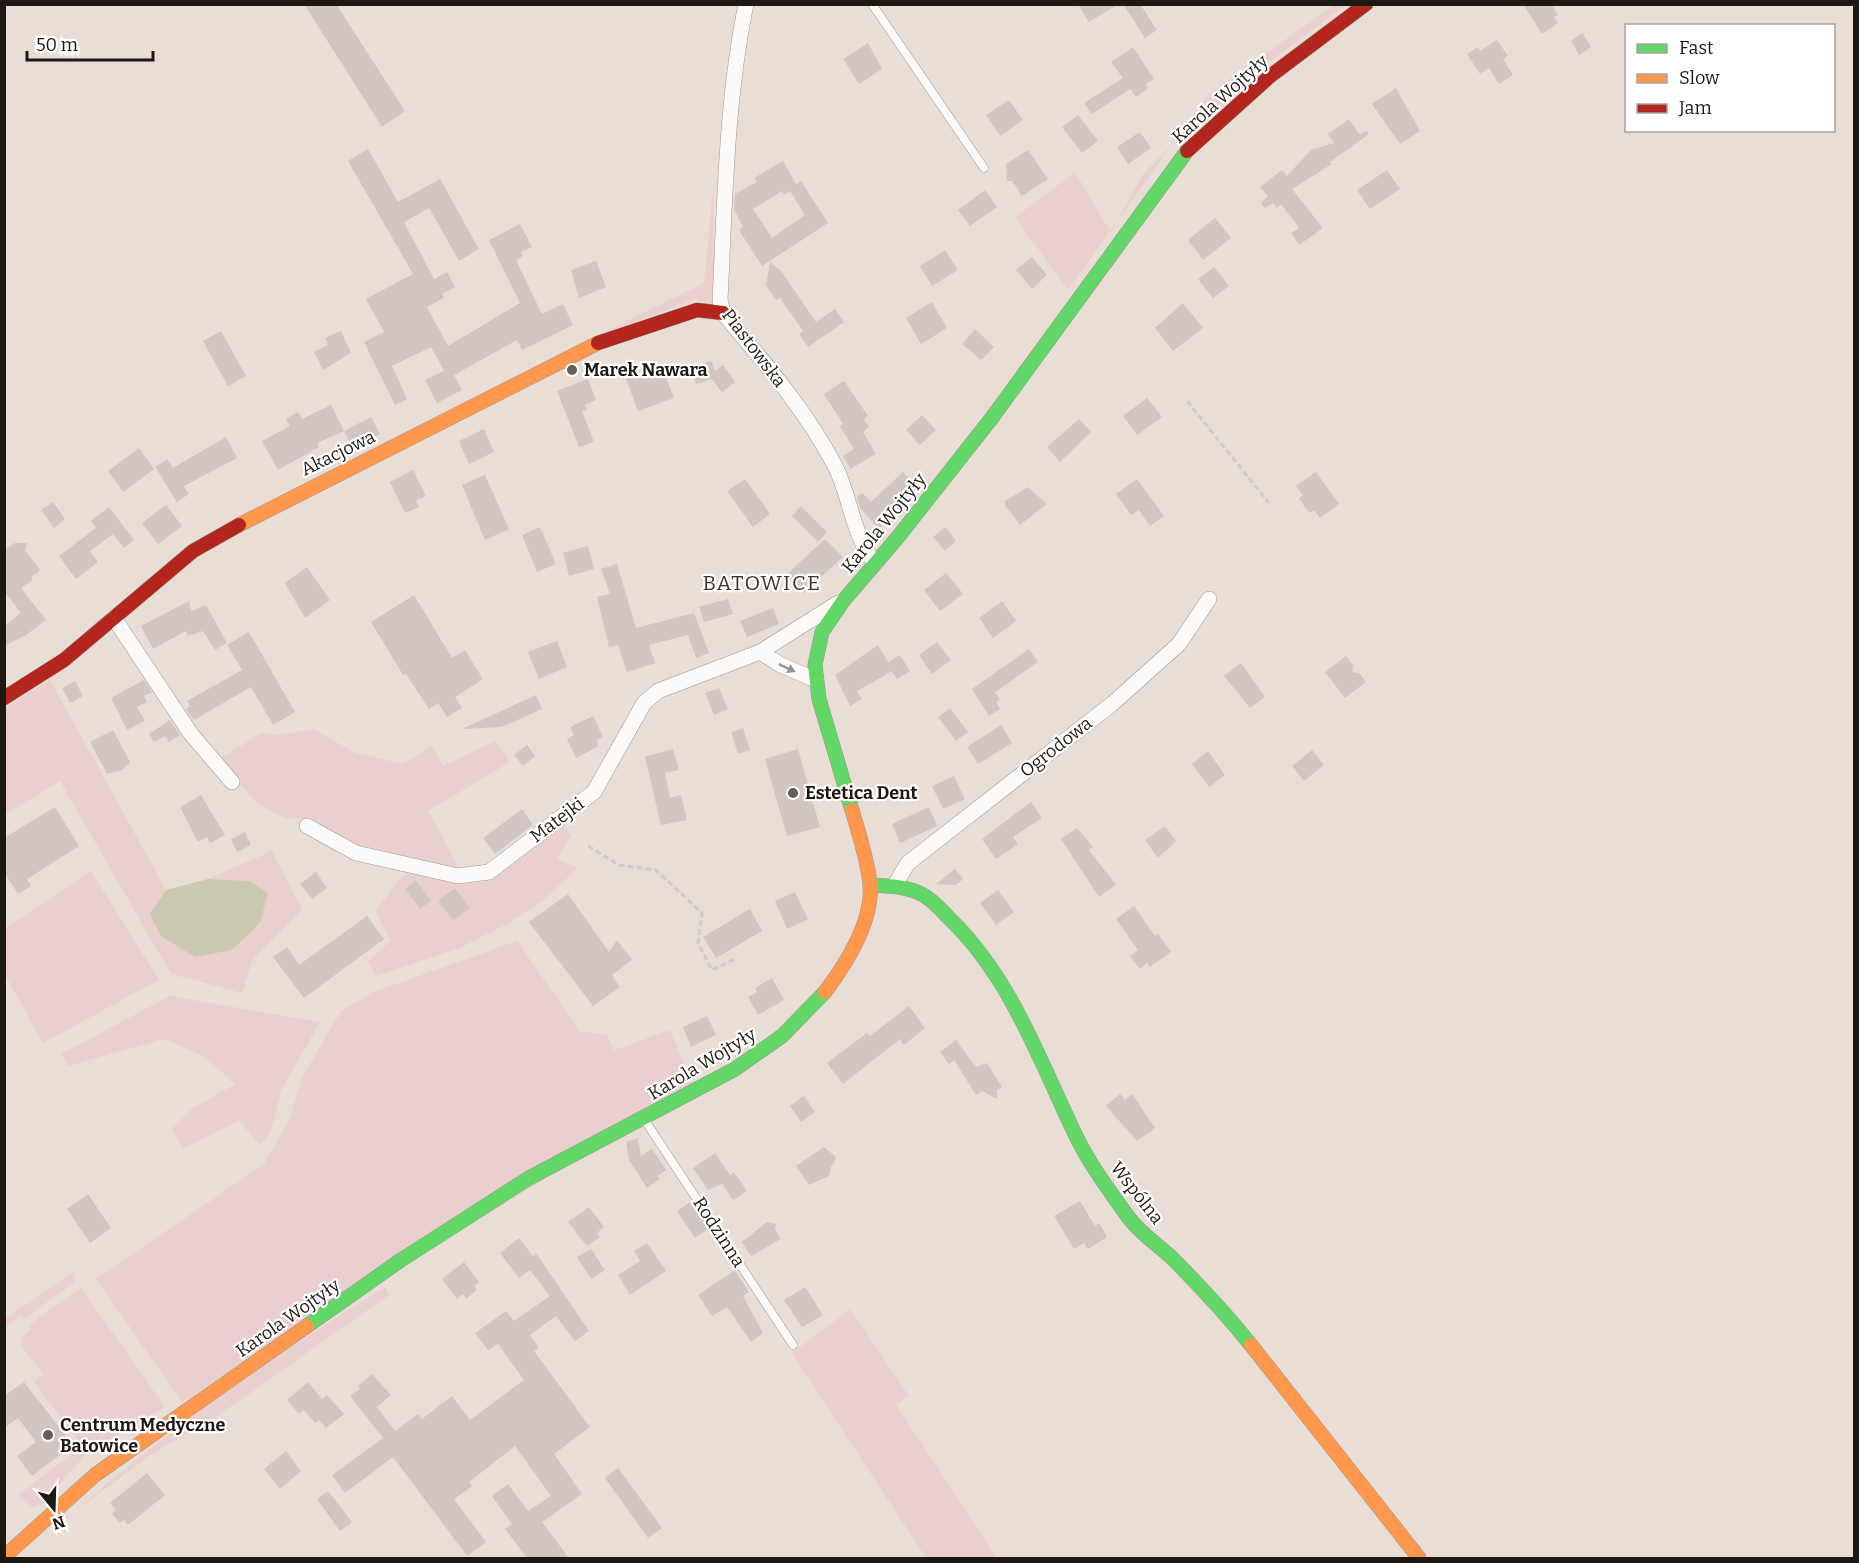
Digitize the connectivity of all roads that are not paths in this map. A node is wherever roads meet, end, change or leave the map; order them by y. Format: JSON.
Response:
{"nodes":[{"id":1,"x":746,"y":4,"type":"edge"},
{"id":2,"x":872,"y":4,"type":"edge"},
{"id":3,"x":1366,"y":4,"type":"edge"},
{"id":4,"x":984,"y":168,"type":"dead end"},
{"id":5,"x":723,"y":313,"type":"junction"},
{"id":6,"x":875,"y":563,"type":"junction"},
{"id":7,"x":1209,"y":599,"type":"dead end"},
{"id":8,"x":844,"y":600,"type":"junction"},
{"id":9,"x":114,"y":618,"type":"junction"},
{"id":10,"x":760,"y":652,"type":"junction"},
{"id":11,"x":816,"y":680,"type":"junction"},
{"id":12,"x":4,"y":698,"type":"edge"},
{"id":13,"x":232,"y":782,"type":"dead end"},
{"id":14,"x":307,"y":826,"type":"dead end"},
{"id":15,"x":870,"y":885,"type":"junction"},
{"id":16,"x":894,"y":886,"type":"junction"},
{"id":17,"x":644,"y":1119,"type":"junction"},
{"id":18,"x":793,"y":1345,"type":"dead end"},
{"id":19,"x":4,"y":1557,"type":"edge"},
{"id":20,"x":1419,"y":1558,"type":"edge"}],
"edges":[{"from":1,"to":5,"type":"street","name":"Piastowska"},
{"from":2,"to":4,"type":"lane"},
{"from":3,"to":6,"type":"street","name":"Karola Wojtyły"},
{"from":5,"to":6,"type":"street","name":"Piastowska"},
{"from":5,"to":9,"type":"street","name":"Akacjowa"},
{"from":6,"to":8,"type":"street","name":"Karola Wojtyły"},
{"from":7,"to":16,"type":"street","name":"Ogrodowa"},
{"from":8,"to":10,"type":"street","name":"Matejki"},
{"from":8,"to":11,"type":"street","name":"Karola Wojtyły"},
{"from":9,"to":12,"type":"street","name":"Akacjowa"},
{"from":9,"to":13,"type":"street"},
{"from":10,"to":11,"type":"street","one_way":true},
{"from":10,"to":14,"type":"street","name":"Matejki"},
{"from":11,"to":15,"type":"street","name":"Karola Wojtyły"},
{"from":15,"to":16,"type":"street","name":"Wspólna"},
{"from":15,"to":17,"type":"street","name":"Karola Wojtyły"},
{"from":16,"to":20,"type":"street","name":"Wspólna"},
{"from":17,"to":18,"type":"lane","name":"Rodzinna"},
{"from":17,"to":19,"type":"street","name":"Karola Wojtyły"}]}
